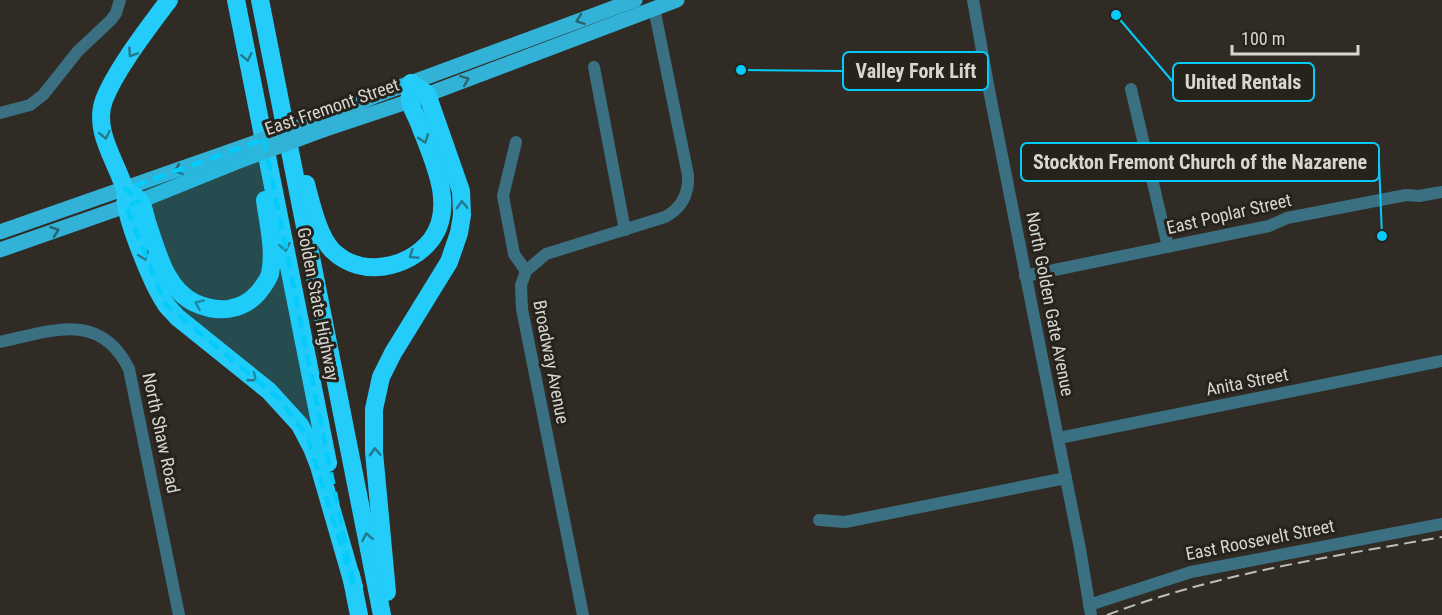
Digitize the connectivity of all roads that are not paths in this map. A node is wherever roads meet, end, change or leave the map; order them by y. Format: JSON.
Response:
{"nodes":[{"id":1,"x":120,"y":0,"type":"edge"},
{"id":2,"x":170,"y":0,"type":"edge"},
{"id":3,"x":236,"y":0,"type":"edge"},
{"id":4,"x":260,"y":0,"type":"edge"},
{"id":5,"x":677,"y":0,"type":"edge"},
{"id":6,"x":973,"y":0,"type":"edge"},
{"id":7,"x":631,"y":5,"type":"edge"},
{"id":8,"x":654,"y":8,"type":"junction"},
{"id":9,"x":594,"y":67,"type":"dead end"},
{"id":10,"x":276,"y":88,"type":"junction"},
{"id":11,"x":1131,"y":89,"type":"dead end"},
{"id":12,"x":416,"y":93,"type":"junction"},
{"id":13,"x":0,"y":113,"type":"edge"},
{"id":14,"x":516,"y":142,"type":"dead end"},
{"id":15,"x":266,"y":148,"type":"junction"},
{"id":16,"x":1442,"y":192,"type":"edge"},
{"id":17,"x":130,"y":198,"type":"junction"},
{"id":18,"x":625,"y":230,"type":"junction"},
{"id":19,"x":0,"y":232,"type":"edge"},
{"id":20,"x":1168,"y":247,"type":"junction"},
{"id":21,"x":0,"y":250,"type":"edge"},
{"id":22,"x":526,"y":270,"type":"junction"},
{"id":23,"x":1025,"y":276,"type":"junction"},
{"id":24,"x":0,"y":342,"type":"edge"},
{"id":25,"x":1442,"y":361,"type":"edge"},
{"id":26,"x":1059,"y":438,"type":"junction"},
{"id":27,"x":1066,"y":478,"type":"junction"},
{"id":28,"x":819,"y":520,"type":"dead end"},
{"id":29,"x":1442,"y":524,"type":"edge"},
{"id":30,"x":354,"y":587,"type":"junction"},
{"id":31,"x":1090,"y":610,"type":"edge"},
{"id":32,"x":179,"y":615,"type":"edge"},
{"id":33,"x":359,"y":615,"type":"edge"},
{"id":34,"x":382,"y":615,"type":"edge"},
{"id":35,"x":389,"y":615,"type":"edge"},
{"id":36,"x":583,"y":615,"type":"edge"}],
"edges":[{"from":1,"to":13,"type":"street"},
{"from":2,"to":17,"type":"highway","one_way":true},
{"from":3,"to":15,"type":"highway","name":"Golden State Highway","one_way":true},
{"from":4,"to":10,"type":"highway","name":"Golden State Highway"},
{"from":5,"to":8,"type":"main road","name":"East Fremont Street"},
{"from":6,"to":23,"type":"street","name":"North Golden Gate Avenue"},
{"from":7,"to":8,"type":"main road","name":"East Fremont Street"},
{"from":7,"to":12,"type":"main road","name":"East Fremont Street"},
{"from":8,"to":18,"type":"street"},
{"from":9,"to":18,"type":"street"},
{"from":12,"to":10,"type":"highway","one_way":true},
{"from":34,"to":10,"type":"highway","name":"Golden State Highway","one_way":true},
{"from":11,"to":20,"type":"street"},
{"from":12,"to":17,"type":"main road","name":"East Fremont Street","bridge":true},
{"from":35,"to":12,"type":"highway","one_way":true},
{"from":14,"to":22,"type":"street"},
{"from":15,"to":17,"type":"highway","one_way":true},
{"from":15,"to":30,"type":"highway","name":"Golden State Highway","one_way":true},
{"from":16,"to":20,"type":"street","name":"East Poplar Street"},
{"from":17,"to":19,"type":"main road","name":"East Fremont Street"},
{"from":21,"to":17,"type":"main road","name":"East Fremont Street","one_way":true},
{"from":17,"to":30,"type":"highway","one_way":true},
{"from":18,"to":22,"type":"street"},
{"from":20,"to":23,"type":"street","name":"East Poplar Street"},
{"from":22,"to":36,"type":"street","name":"Broadway Avenue"},
{"from":23,"to":26,"type":"street","name":"North Golden Gate Avenue"},
{"from":24,"to":32,"type":"street","name":"North Shaw Road"},
{"from":25,"to":26,"type":"street","name":"Anita Street"},
{"from":26,"to":27,"type":"street","name":"North Golden Gate Avenue"},
{"from":27,"to":28,"type":"street"},
{"from":27,"to":31,"type":"street","name":"North Golden Gate Avenue"},
{"from":29,"to":31,"type":"street","name":"East Roosevelt Street"},
{"from":30,"to":33,"type":"highway","name":"Golden State Highway"}]}
